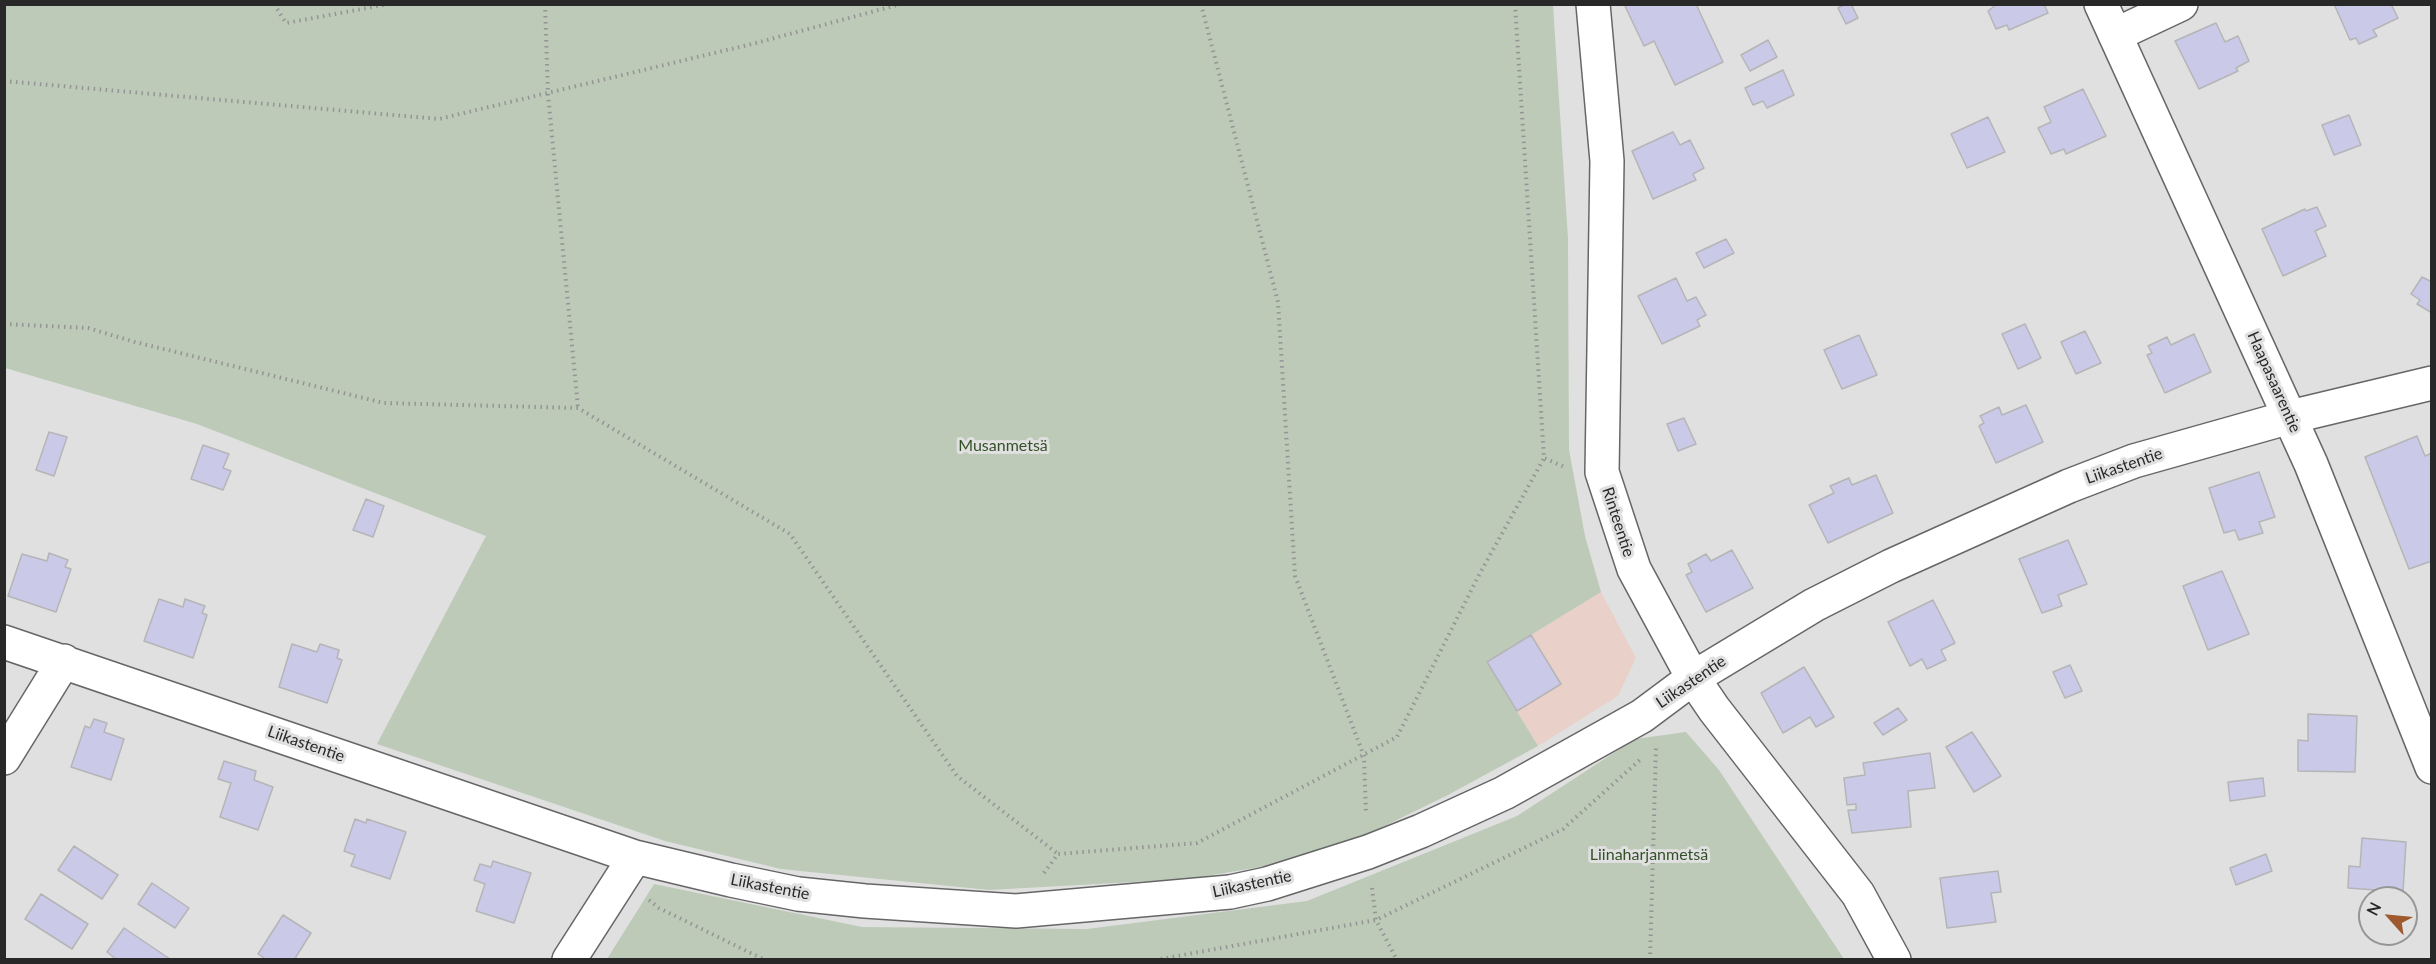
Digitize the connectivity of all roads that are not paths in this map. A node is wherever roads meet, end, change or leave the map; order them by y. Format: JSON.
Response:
{"nodes":[{"id":1,"x":1593,"y":4,"type":"edge"},
{"id":2,"x":2101,"y":4,"type":"edge"},
{"id":3,"x":2181,"y":4,"type":"edge"},
{"id":4,"x":2115,"y":35,"type":"junction"},
{"id":5,"x":2432,"y":383,"type":"edge"},
{"id":6,"x":2290,"y":417,"type":"junction"},
{"id":7,"x":4,"y":642,"type":"edge"},
{"id":8,"x":64,"y":661,"type":"junction"},
{"id":9,"x":1693,"y":678,"type":"junction"},
{"id":10,"x":4,"y":758,"type":"edge"},
{"id":11,"x":2432,"y":767,"type":"edge"},
{"id":12,"x":635,"y":857,"type":"junction"},
{"id":13,"x":569,"y":960,"type":"edge"},
{"id":14,"x":1894,"y":960,"type":"edge"}],
"edges":[{"from":1,"to":9,"type":"street","name":"Rinteentie"},
{"from":2,"to":4,"type":"street","name":"Haapasaarentie"},
{"from":3,"to":4,"type":"street"},
{"from":4,"to":6,"type":"street","name":"Haapasaarentie"},
{"from":5,"to":6,"type":"street","name":"Liikastentie"},
{"from":6,"to":9,"type":"street","name":"Liikastentie"},
{"from":6,"to":11,"type":"street","name":"Haapasaarentie"},
{"from":7,"to":8,"type":"street","name":"Liikastentie"},
{"from":8,"to":10,"type":"street"},
{"from":8,"to":12,"type":"street","name":"Liikastentie"},
{"from":9,"to":12,"type":"street","name":"Liikastentie"},
{"from":9,"to":14,"type":"street","name":"Rinteentie"},
{"from":12,"to":13,"type":"street"}]}
